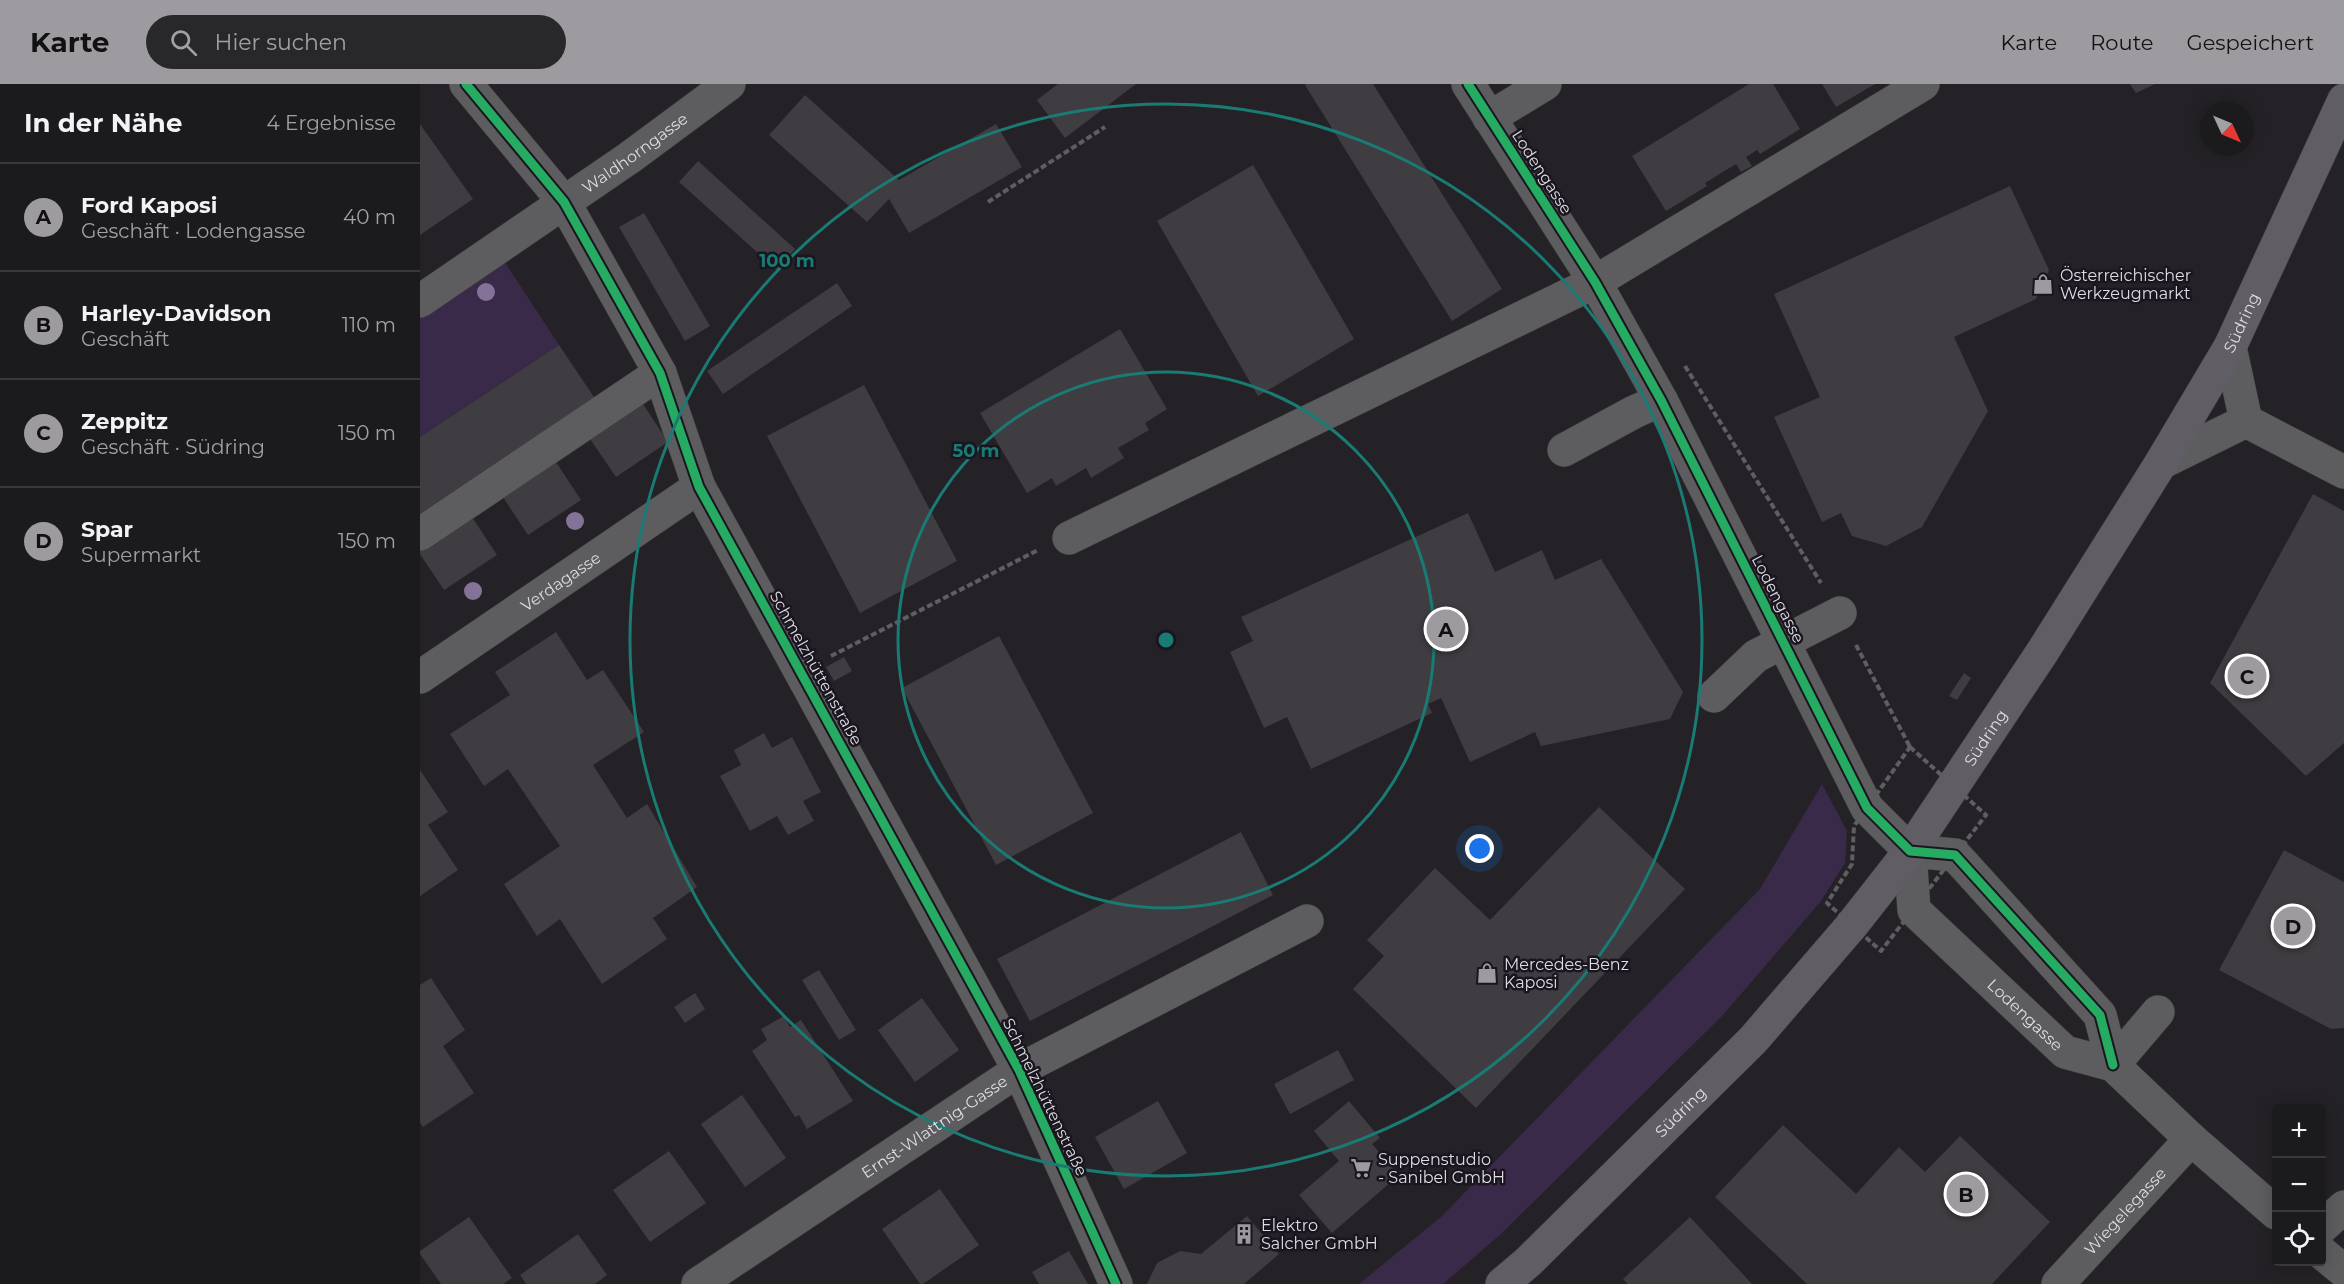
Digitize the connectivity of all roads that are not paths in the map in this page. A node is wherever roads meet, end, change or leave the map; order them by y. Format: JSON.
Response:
{"nodes":[{"id":1,"x":466,"y":84,"type":"edge"},
{"id":2,"x":729,"y":84,"type":"edge"},
{"id":3,"x":1468,"y":84,"type":"edge"},
{"id":4,"x":1545,"y":84,"type":"edge"},
{"id":5,"x":1923,"y":84,"type":"edge"},
{"id":6,"x":2344,"y":100,"type":"edge"},
{"id":7,"x":1489,"y":118,"type":"junction"},
{"id":8,"x":564,"y":202,"type":"junction"},
{"id":9,"x":1595,"y":282,"type":"junction"},
{"id":10,"x":420,"y":301,"type":"edge"},
{"id":11,"x":2230,"y":347,"type":"junction"},
{"id":12,"x":660,"y":373,"type":"junction"},
{"id":13,"x":1661,"y":400,"type":"junction"},
{"id":14,"x":2246,"y":421,"type":"junction"},
{"id":15,"x":1564,"y":450,"type":"dead end"},
{"id":16,"x":2161,"y":463,"type":"junction"},
{"id":17,"x":2344,"y":472,"type":"edge"},
{"id":18,"x":699,"y":487,"type":"junction"},
{"id":19,"x":420,"y":534,"type":"edge"},
{"id":20,"x":1069,"y":538,"type":"road end"},
{"id":21,"x":1840,"y":613,"type":"road end"},
{"id":22,"x":1783,"y":642,"type":"junction"},
{"id":23,"x":420,"y":677,"type":"edge"},
{"id":24,"x":1714,"y":696,"type":"dead end"},
{"id":25,"x":1910,"y":851,"type":"junction"},
{"id":26,"x":1307,"y":921,"type":"dead end"},
{"id":27,"x":2158,"y":1012,"type":"dead end"},
{"id":28,"x":2113,"y":1065,"type":"junction"},
{"id":29,"x":1019,"y":1070,"type":"junction"},
{"id":30,"x":2191,"y":1139,"type":"junction"},
{"id":31,"x":2344,"y":1207,"type":"edge"},
{"id":32,"x":2276,"y":1212,"type":"edge"},
{"id":33,"x":2326,"y":1223,"type":"edge"},
{"id":34,"x":2326,"y":1256,"type":"edge"},
{"id":35,"x":2344,"y":1271,"type":"edge"},
{"id":36,"x":698,"y":1284,"type":"edge"},
{"id":37,"x":1116,"y":1284,"type":"edge"},
{"id":38,"x":1502,"y":1284,"type":"edge"},
{"id":39,"x":2058,"y":1284,"type":"edge"}],
"edges":[{"from":1,"to":8,"type":"street","name":"Schmelzhüttenstraße"},
{"from":2,"to":8,"type":"street","name":"Waldhorngasse"},
{"from":3,"to":7,"type":"street","name":"Lodengasse"},
{"from":4,"to":7,"type":"street"},
{"from":5,"to":9,"type":"street"},
{"from":6,"to":11,"type":"main road","name":"Südring"},
{"from":7,"to":9,"type":"street","name":"Lodengasse"},
{"from":8,"to":10,"type":"street","name":"Waldhorngasse"},
{"from":8,"to":12,"type":"street","name":"Schmelzhüttenstraße"},
{"from":9,"to":13,"type":"street","name":"Lodengasse"},
{"from":9,"to":20,"type":"street"},
{"from":11,"to":14,"type":"street"},
{"from":11,"to":16,"type":"main road","name":"Südring"},
{"from":12,"to":18,"type":"street","name":"Schmelzhüttenstraße"},
{"from":12,"to":19,"type":"street"},
{"from":13,"to":15,"type":"street"},
{"from":13,"to":22,"type":"street","name":"Lodengasse"},
{"from":14,"to":16,"type":"street"},
{"from":14,"to":17,"type":"street"},
{"from":16,"to":25,"type":"main road","name":"Südring"},
{"from":18,"to":23,"type":"street","name":"Verdagasse"},
{"from":18,"to":29,"type":"street","name":"Schmelzhüttenstraße"},
{"from":21,"to":22,"type":"street"},
{"from":22,"to":24,"type":"street"},
{"from":22,"to":25,"type":"street","name":"Lodengasse"},
{"from":25,"to":28,"type":"street"},
{"from":25,"to":28,"type":"street","name":"Lodengasse"},
{"from":25,"to":38,"type":"main road","name":"Südring"},
{"from":26,"to":29,"type":"street","name":"Ernst-Wlattnig-Gasse"},
{"from":27,"to":28,"type":"street"},
{"from":28,"to":30,"type":"street","name":"Lodengasse"},
{"from":29,"to":36,"type":"street","name":"Ernst-Wlattnig-Gasse"},
{"from":29,"to":37,"type":"street","name":"Schmelzhüttenstraße"},
{"from":30,"to":32,"type":"street","name":"Lodengasse"},
{"from":30,"to":39,"type":"street","name":"Wiegelegasse"},
{"from":31,"to":33,"type":"street"},
{"from":34,"to":35,"type":"street"}]}
